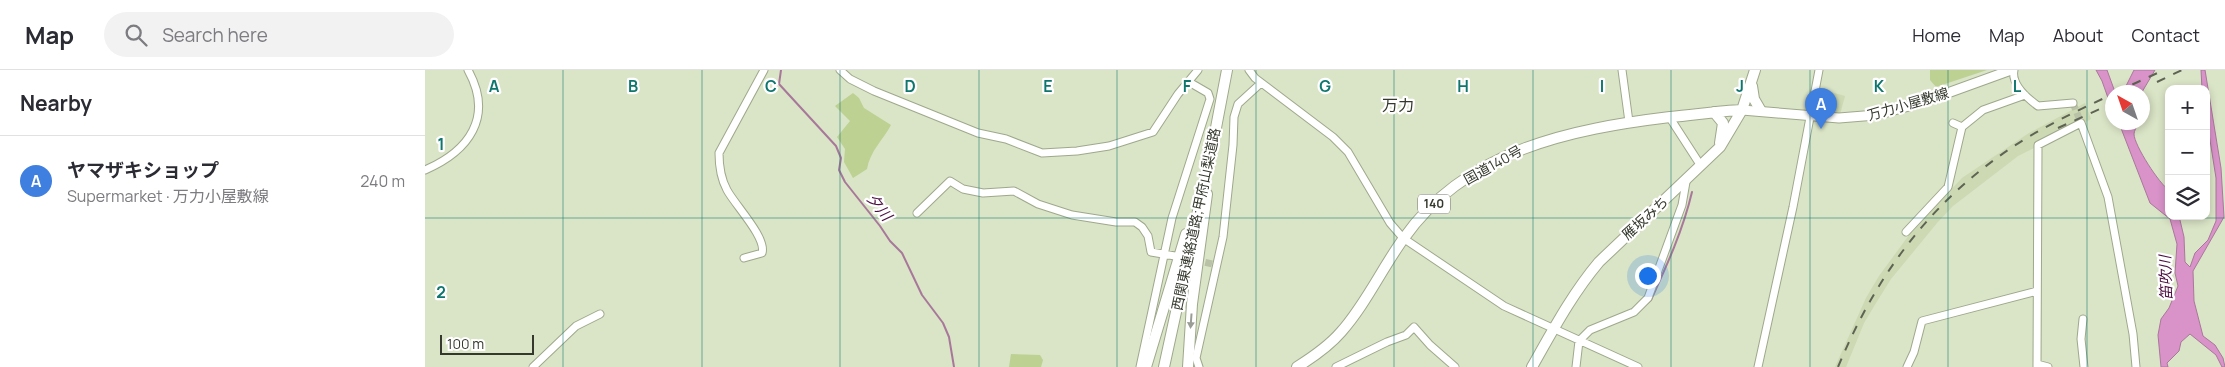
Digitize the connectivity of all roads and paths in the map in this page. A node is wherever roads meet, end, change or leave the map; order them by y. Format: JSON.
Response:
{"nodes":[{"id":1,"x":468,"y":70,"type":"edge"},
{"id":2,"x":764,"y":70,"type":"edge"},
{"id":3,"x":840,"y":70,"type":"edge"},
{"id":4,"x":1198,"y":70,"type":"edge"},
{"id":5,"x":1227,"y":70,"type":"edge"},
{"id":6,"x":1249,"y":70,"type":"edge"},
{"id":7,"x":1622,"y":70,"type":"edge"},
{"id":8,"x":1755,"y":70,"type":"edge"},
{"id":9,"x":1819,"y":70,"type":"edge"},
{"id":10,"x":2012,"y":70,"type":"edge"},
{"id":11,"x":1189,"y":82,"type":"junction"},
{"id":12,"x":1752,"y":82,"type":"junction"},
{"id":13,"x":1261,"y":83,"type":"junction"},
{"id":14,"x":2025,"y":95,"type":"junction"},
{"id":15,"x":2073,"y":103,"type":"dead end"},
{"id":16,"x":1742,"y":110,"type":"junction"},
{"id":17,"x":1761,"y":111,"type":"junction"},
{"id":18,"x":1714,"y":112,"type":"junction"},
{"id":19,"x":1811,"y":116,"type":"junction"},
{"id":20,"x":1670,"y":118,"type":"junction"},
{"id":21,"x":1629,"y":122,"type":"junction"},
{"id":22,"x":1953,"y":123,"type":"dead end"},
{"id":23,"x":1962,"y":127,"type":"junction"},
{"id":24,"x":1215,"y":134,"type":"junction"},
{"id":25,"x":1720,"y":147,"type":"junction"},
{"id":26,"x":1701,"y":166,"type":"junction"},
{"id":27,"x":425,"y":170,"type":"edge"},
{"id":28,"x":1206,"y":170,"type":"junction"},
{"id":29,"x":1686,"y":182,"type":"junction"},
{"id":30,"x":917,"y":213,"type":"dead end"},
{"id":31,"x":1906,"y":232,"type":"dead end"},
{"id":32,"x":1403,"y":238,"type":"junction"},
{"id":33,"x":1164,"y":254,"type":"junction"},
{"id":34,"x":1175,"y":256,"type":"dead end"},
{"id":35,"x":744,"y":258,"type":"dead end"},
{"id":36,"x":2037,"y":291,"type":"junction"},
{"id":37,"x":600,"y":314,"type":"dead end"},
{"id":38,"x":2083,"y":319,"type":"dead end"},
{"id":39,"x":1553,"y":329,"type":"junction"},
{"id":40,"x":1579,"y":341,"type":"junction"},
{"id":41,"x":2037,"y":365,"type":"edge"},
{"id":42,"x":533,"y":367,"type":"edge"},
{"id":43,"x":1140,"y":367,"type":"edge"},
{"id":44,"x":1147,"y":367,"type":"edge"},
{"id":45,"x":1165,"y":367,"type":"edge"},
{"id":46,"x":1188,"y":367,"type":"edge"},
{"id":47,"x":1199,"y":367,"type":"edge"},
{"id":48,"x":1298,"y":367,"type":"edge"},
{"id":49,"x":1336,"y":367,"type":"edge"},
{"id":50,"x":1455,"y":367,"type":"edge"},
{"id":51,"x":1532,"y":367,"type":"edge"},
{"id":52,"x":1576,"y":367,"type":"edge"},
{"id":53,"x":1638,"y":367,"type":"edge"},
{"id":54,"x":1758,"y":367,"type":"edge"},
{"id":55,"x":1907,"y":367,"type":"edge"},
{"id":56,"x":2048,"y":367,"type":"edge"},
{"id":57,"x":2084,"y":367,"type":"edge"},
{"id":58,"x":2136,"y":367,"type":"edge"}],
"edges":[{"from":1,"to":27,"type":"street"},
{"from":2,"to":35,"type":"street"},
{"from":3,"to":11,"type":"street"},
{"from":4,"to":11,"type":"street"},
{"from":5,"to":24,"type":"highway","name":"西関東連絡道路;甲府山梨道路"},
{"from":6,"to":13,"type":"street"},
{"from":7,"to":21,"type":"street"},
{"from":8,"to":12,"type":"highway","name":"雁坂みち"},
{"from":9,"to":19,"type":"street"},
{"from":10,"to":14,"type":"street"},
{"from":10,"to":19,"type":"main road","name":"万力小屋敷線"},
{"from":11,"to":33,"type":"street"},
{"from":12,"to":16,"type":"highway","name":"雁坂みち"},
{"from":12,"to":17,"type":"highway"},
{"from":13,"to":32,"type":"street"},
{"from":13,"to":47,"type":"street"},
{"from":14,"to":15,"type":"street"},
{"from":14,"to":23,"type":"street"},
{"from":16,"to":17,"type":"main road","name":"万力小屋敷線"},
{"from":16,"to":18,"type":"highway","name":"国道140号","number":"140"},
{"from":16,"to":25,"type":"highway","name":"雁坂みち"},
{"from":17,"to":19,"type":"main road","name":"万力小屋敷線"},
{"from":18,"to":20,"type":"highway","name":"国道140号","number":"140"},
{"from":18,"to":25,"type":"highway"},
{"from":19,"to":54,"type":"street"},
{"from":20,"to":21,"type":"highway","name":"国道140号","number":"140"},
{"from":20,"to":26,"type":"street"},
{"from":21,"to":32,"type":"highway","name":"国道140号","number":"140"},
{"from":22,"to":23,"type":"street"},
{"from":23,"to":31,"type":"street"},
{"from":24,"to":28,"type":"highway","name":"西関東連絡道路;甲府山梨道路"},
{"from":24,"to":46,"type":"highway","one_way":true},
{"from":25,"to":26,"type":"highway","name":"雁坂みち"},
{"from":26,"to":29,"type":"highway","name":"雁坂みち"},
{"from":28,"to":44,"type":"highway"},
{"from":28,"to":45,"type":"highway","name":"西関東連絡道路;甲府山梨道路"},
{"from":29,"to":39,"type":"highway","name":"雁坂みち"},
{"from":29,"to":40,"type":"street"},
{"from":30,"to":33,"type":"street"},
{"from":32,"to":39,"type":"street"},
{"from":32,"to":48,"type":"highway","name":"国道140号","number":"140"},
{"from":33,"to":34,"type":"street"},
{"from":33,"to":43,"type":"street"},
{"from":36,"to":41,"type":"street"},
{"from":36,"to":55,"type":"street"},
{"from":36,"to":58,"type":"street"},
{"from":37,"to":42,"type":"street"},
{"from":38,"to":57,"type":"street"},
{"from":39,"to":40,"type":"street"},
{"from":39,"to":51,"type":"highway","name":"雁坂みち"},
{"from":40,"to":52,"type":"street"},
{"from":40,"to":53,"type":"street"},
{"from":41,"to":56,"type":"street"},
{"from":49,"to":50,"type":"street"}]}
